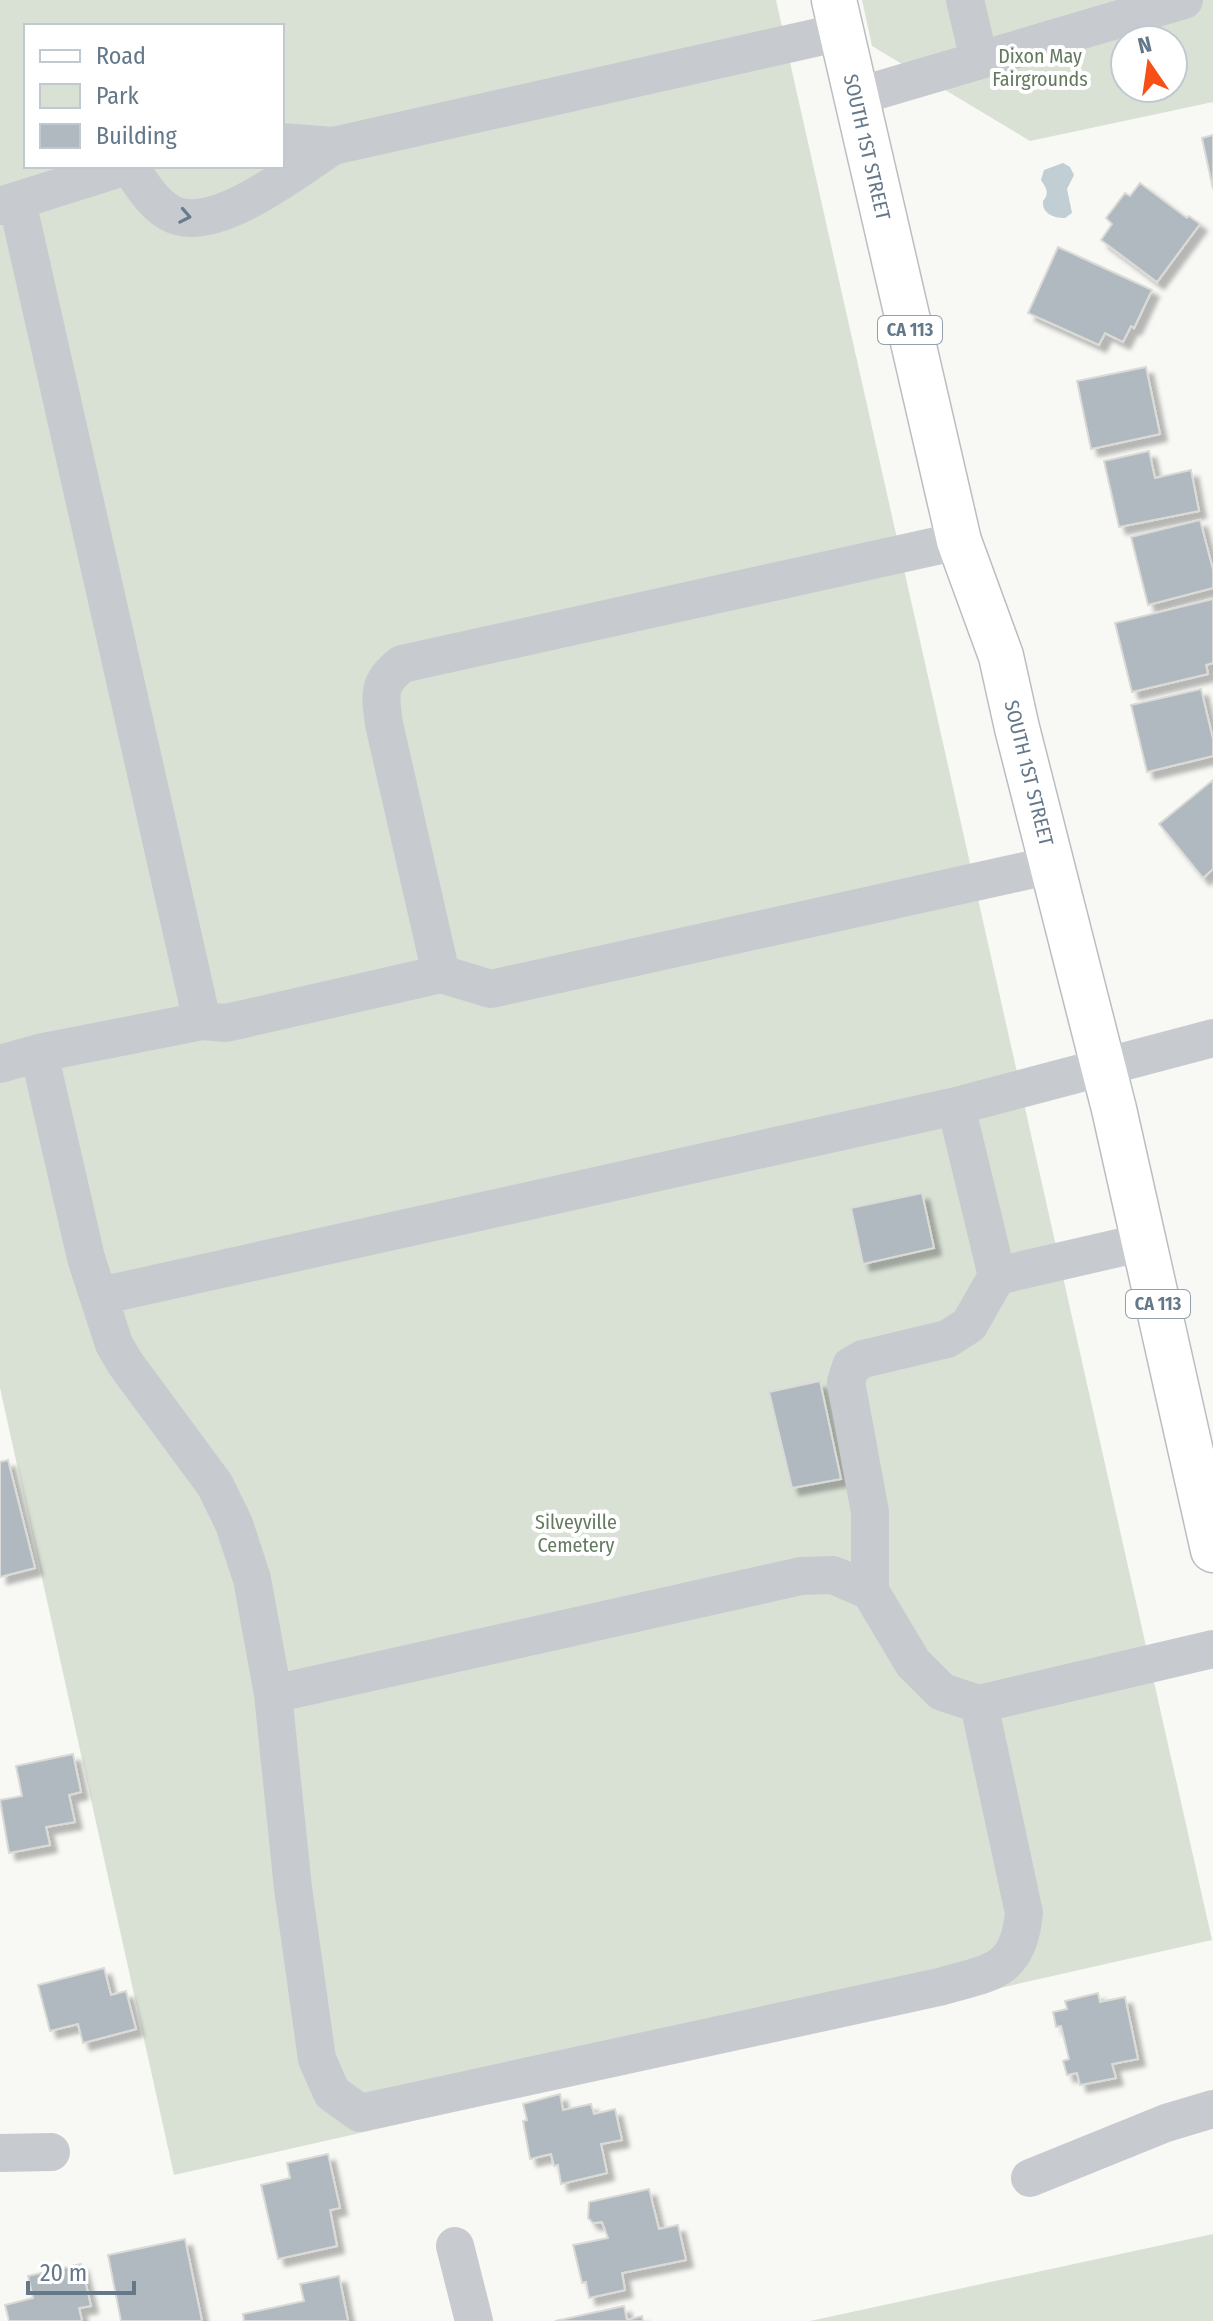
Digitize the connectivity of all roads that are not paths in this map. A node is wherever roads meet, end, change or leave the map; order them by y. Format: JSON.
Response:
{"nodes":[{"id":1,"x":965,"y":0,"type":"edge"},
{"id":2,"x":1184,"y":0,"type":"edge"},
{"id":3,"x":837,"y":16,"type":"edge"},
{"id":4,"x":979,"y":60,"type":"junction"},
{"id":5,"x":855,"y":97,"type":"junction"},
{"id":6,"x":284,"y":142,"type":"edge"},
{"id":7,"x":333,"y":146,"type":"junction"},
{"id":8,"x":122,"y":168,"type":"edge"},
{"id":9,"x":130,"y":168,"type":"edge"},
{"id":10,"x":8,"y":204,"type":"edge"},
{"id":11,"x":959,"y":541,"type":"junction"},
{"id":12,"x":1052,"y":865,"type":"junction"},
{"id":13,"x":441,"y":974,"type":"junction"},
{"id":14,"x":202,"y":1021,"type":"junction"},
{"id":15,"x":1213,"y":1038,"type":"edge"},
{"id":16,"x":39,"y":1053,"type":"junction"},
{"id":17,"x":0,"y":1064,"type":"edge"},
{"id":18,"x":1103,"y":1067,"type":"junction"},
{"id":19,"x":956,"y":1106,"type":"junction"},
{"id":20,"x":1144,"y":1242,"type":"junction"},
{"id":21,"x":997,"y":1276,"type":"junction"},
{"id":22,"x":100,"y":1296,"type":"junction"},
{"id":23,"x":1213,"y":1550,"type":"edge"},
{"id":24,"x":870,"y":1591,"type":"junction"},
{"id":25,"x":1213,"y":1649,"type":"edge"},
{"id":26,"x":273,"y":1694,"type":"junction"},
{"id":27,"x":979,"y":1704,"type":"junction"},
{"id":28,"x":1213,"y":2109,"type":"edge"},
{"id":29,"x":51,"y":2152,"type":"dead end"},
{"id":30,"x":0,"y":2153,"type":"edge"},
{"id":31,"x":1030,"y":2178,"type":"dead end"},
{"id":32,"x":455,"y":2246,"type":"dead end"},
{"id":33,"x":474,"y":2321,"type":"edge"}],
"edges":[{"from":1,"to":4,"type":"street"},
{"from":2,"to":4,"type":"street"},
{"from":3,"to":5,"type":"main road","name":"SOUTH 1ST STREET","number":"CA 113"},
{"from":3,"to":7,"type":"street"},
{"from":4,"to":5,"type":"street"},
{"from":5,"to":11,"type":"main road","name":"SOUTH 1ST STREET","number":"CA 113"},
{"from":6,"to":7,"type":"street"},
{"from":9,"to":7,"type":"street","one_way":true},
{"from":8,"to":10,"type":"street"},
{"from":10,"to":14,"type":"street"},
{"from":11,"to":12,"type":"main road","name":"SOUTH 1ST STREET","number":"CA 113"},
{"from":11,"to":13,"type":"street"},
{"from":12,"to":13,"type":"street"},
{"from":12,"to":18,"type":"main road","name":"SOUTH 1ST STREET","number":"CA 113"},
{"from":13,"to":14,"type":"street"},
{"from":14,"to":16,"type":"street"},
{"from":15,"to":18,"type":"street"},
{"from":16,"to":17,"type":"street"},
{"from":16,"to":22,"type":"street"},
{"from":18,"to":19,"type":"street"},
{"from":18,"to":20,"type":"main road","name":"SOUTH 1ST STREET","number":"CA 113"},
{"from":19,"to":21,"type":"street"},
{"from":19,"to":22,"type":"street"},
{"from":20,"to":21,"type":"street"},
{"from":20,"to":23,"type":"main road","name":"SOUTH 1ST STREET","number":"CA 113"},
{"from":21,"to":24,"type":"street"},
{"from":22,"to":26,"type":"street"},
{"from":24,"to":26,"type":"street"},
{"from":24,"to":27,"type":"street"},
{"from":25,"to":27,"type":"street"},
{"from":26,"to":27,"type":"street"},
{"from":28,"to":31,"type":"street"},
{"from":29,"to":30,"type":"street"},
{"from":32,"to":33,"type":"street"}]}
